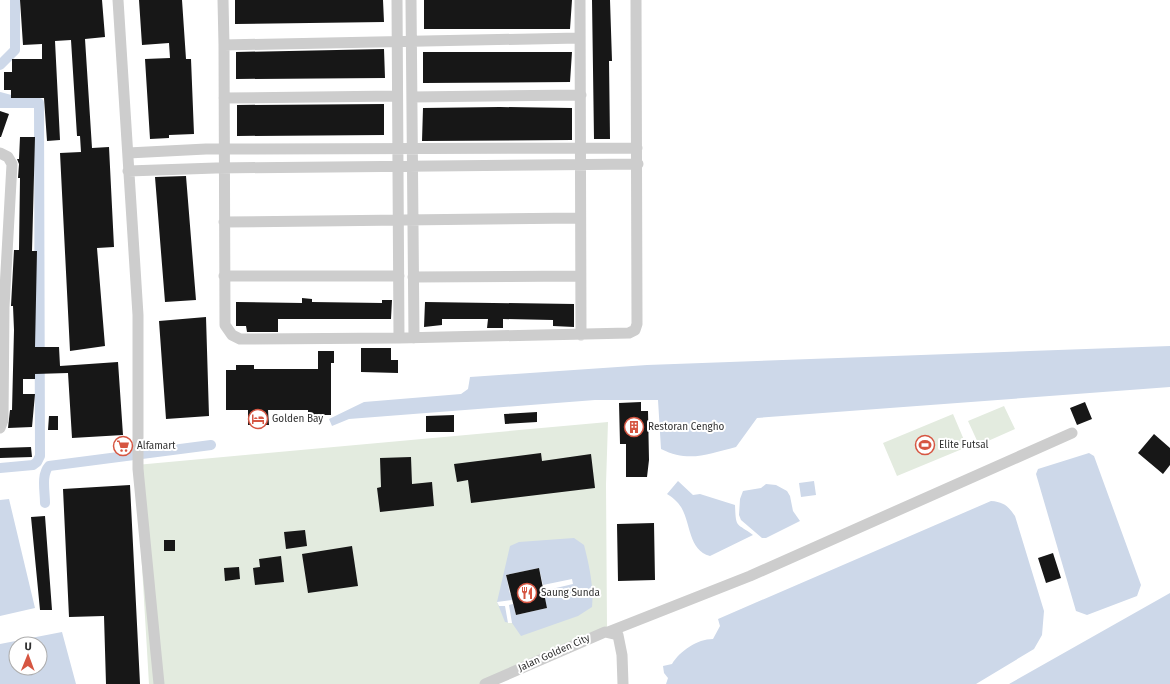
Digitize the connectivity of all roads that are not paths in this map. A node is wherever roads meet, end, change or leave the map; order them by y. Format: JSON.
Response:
{"nodes":[{"id":1,"x":118,"y":0,"type":"edge"},
{"id":2,"x":223,"y":0,"type":"edge"},
{"id":3,"x":397,"y":0,"type":"edge"},
{"id":4,"x":411,"y":0,"type":"edge"},
{"id":5,"x":580,"y":0,"type":"edge"},
{"id":6,"x":636,"y":0,"type":"edge"},
{"id":7,"x":580,"y":38,"type":"junction"},
{"id":8,"x":397,"y":41,"type":"junction"},
{"id":9,"x":411,"y":42,"type":"junction"},
{"id":10,"x":224,"y":45,"type":"junction"},
{"id":11,"x":581,"y":95,"type":"junction"},
{"id":12,"x":397,"y":96,"type":"junction"},
{"id":13,"x":412,"y":97,"type":"junction"},
{"id":14,"x":224,"y":98,"type":"junction"},
{"id":15,"x":496,"y":148,"type":"junction"},
{"id":16,"x":580,"y":148,"type":"junction"},
{"id":17,"x":637,"y":148,"type":"junction"},
{"id":18,"x":206,"y":149,"type":"junction"},
{"id":19,"x":224,"y":149,"type":"junction"},
{"id":20,"x":311,"y":149,"type":"junction"},
{"id":21,"x":398,"y":149,"type":"junction"},
{"id":22,"x":412,"y":149,"type":"junction"},
{"id":23,"x":0,"y":153,"type":"edge"},
{"id":24,"x":128,"y":153,"type":"junction"},
{"id":25,"x":638,"y":164,"type":"junction"},
{"id":26,"x":580,"y":165,"type":"junction"},
{"id":27,"x":412,"y":166,"type":"junction"},
{"id":28,"x":496,"y":166,"type":"junction"},
{"id":29,"x":312,"y":167,"type":"junction"},
{"id":30,"x":398,"y":167,"type":"junction"},
{"id":31,"x":206,"y":168,"type":"junction"},
{"id":32,"x":223,"y":168,"type":"junction"},
{"id":33,"x":128,"y":171,"type":"junction"},
{"id":34,"x":579,"y":218,"type":"junction"},
{"id":35,"x":412,"y":220,"type":"junction"},
{"id":36,"x":399,"y":221,"type":"junction"},
{"id":37,"x":224,"y":222,"type":"junction"},
{"id":38,"x":4,"y":253,"type":"edge"},
{"id":39,"x":224,"y":276,"type":"junction"},
{"id":40,"x":400,"y":276,"type":"junction"},
{"id":41,"x":580,"y":276,"type":"junction"},
{"id":42,"x":413,"y":277,"type":"junction"},
{"id":43,"x":2,"y":307,"type":"edge"},
{"id":44,"x":581,"y":335,"type":"junction"},
{"id":45,"x":399,"y":338,"type":"junction"},
{"id":46,"x":414,"y":338,"type":"junction"},
{"id":47,"x":0,"y":428,"type":"edge"},
{"id":48,"x":1072,"y":433,"type":"dead end"},
{"id":49,"x":605,"y":632,"type":"junction"},
{"id":50,"x":159,"y":684,"type":"edge"},
{"id":51,"x":485,"y":684,"type":"edge"},
{"id":52,"x":623,"y":684,"type":"edge"}],
"edges":[{"from":1,"to":24,"type":"street"},
{"from":2,"to":10,"type":"street"},
{"from":3,"to":8,"type":"street"},
{"from":4,"to":9,"type":"street"},
{"from":5,"to":7,"type":"street"},
{"from":6,"to":17,"type":"street"},
{"from":7,"to":9,"type":"street"},
{"from":7,"to":11,"type":"street"},
{"from":8,"to":9,"type":"street"},
{"from":8,"to":10,"type":"street"},
{"from":8,"to":12,"type":"street"},
{"from":9,"to":13,"type":"street"},
{"from":10,"to":14,"type":"street"},
{"from":11,"to":13,"type":"street"},
{"from":11,"to":16,"type":"street"},
{"from":12,"to":14,"type":"street"},
{"from":12,"to":21,"type":"street"},
{"from":13,"to":22,"type":"street"},
{"from":14,"to":19,"type":"street"},
{"from":15,"to":16,"type":"street"},
{"from":15,"to":22,"type":"street"},
{"from":15,"to":28,"type":"street"},
{"from":16,"to":17,"type":"street"},
{"from":16,"to":26,"type":"street"},
{"from":17,"to":25,"type":"street"},
{"from":18,"to":19,"type":"street"},
{"from":18,"to":24,"type":"street"},
{"from":18,"to":31,"type":"street"},
{"from":19,"to":20,"type":"street"},
{"from":19,"to":32,"type":"street"},
{"from":20,"to":21,"type":"street"},
{"from":20,"to":29,"type":"street"},
{"from":21,"to":22,"type":"street"},
{"from":21,"to":30,"type":"street"},
{"from":22,"to":27,"type":"street"},
{"from":23,"to":38,"type":"street"},
{"from":24,"to":33,"type":"street"},
{"from":25,"to":26,"type":"street"},
{"from":25,"to":44,"type":"street"},
{"from":26,"to":28,"type":"street"},
{"from":26,"to":34,"type":"street"},
{"from":27,"to":28,"type":"street"},
{"from":27,"to":30,"type":"street"},
{"from":27,"to":35,"type":"street"},
{"from":29,"to":30,"type":"street"},
{"from":29,"to":32,"type":"street"},
{"from":30,"to":36,"type":"street"},
{"from":31,"to":32,"type":"street"},
{"from":31,"to":33,"type":"street"},
{"from":32,"to":37,"type":"street"},
{"from":33,"to":50,"type":"street"},
{"from":34,"to":35,"type":"street"},
{"from":34,"to":41,"type":"street"},
{"from":35,"to":36,"type":"street"},
{"from":35,"to":42,"type":"street"},
{"from":36,"to":37,"type":"street"},
{"from":36,"to":40,"type":"street"},
{"from":37,"to":39,"type":"street"},
{"from":38,"to":43,"type":"street"},
{"from":39,"to":40,"type":"street"},
{"from":39,"to":45,"type":"street"},
{"from":40,"to":45,"type":"street"},
{"from":41,"to":42,"type":"street"},
{"from":41,"to":44,"type":"street"},
{"from":42,"to":46,"type":"street"},
{"from":43,"to":47,"type":"street"},
{"from":44,"to":46,"type":"street"},
{"from":45,"to":46,"type":"street"},
{"from":48,"to":49,"type":"street","name":"Jalan Golden City"},
{"from":49,"to":51,"type":"street","name":"Jalan Golden City"},
{"from":49,"to":52,"type":"street"}]}
